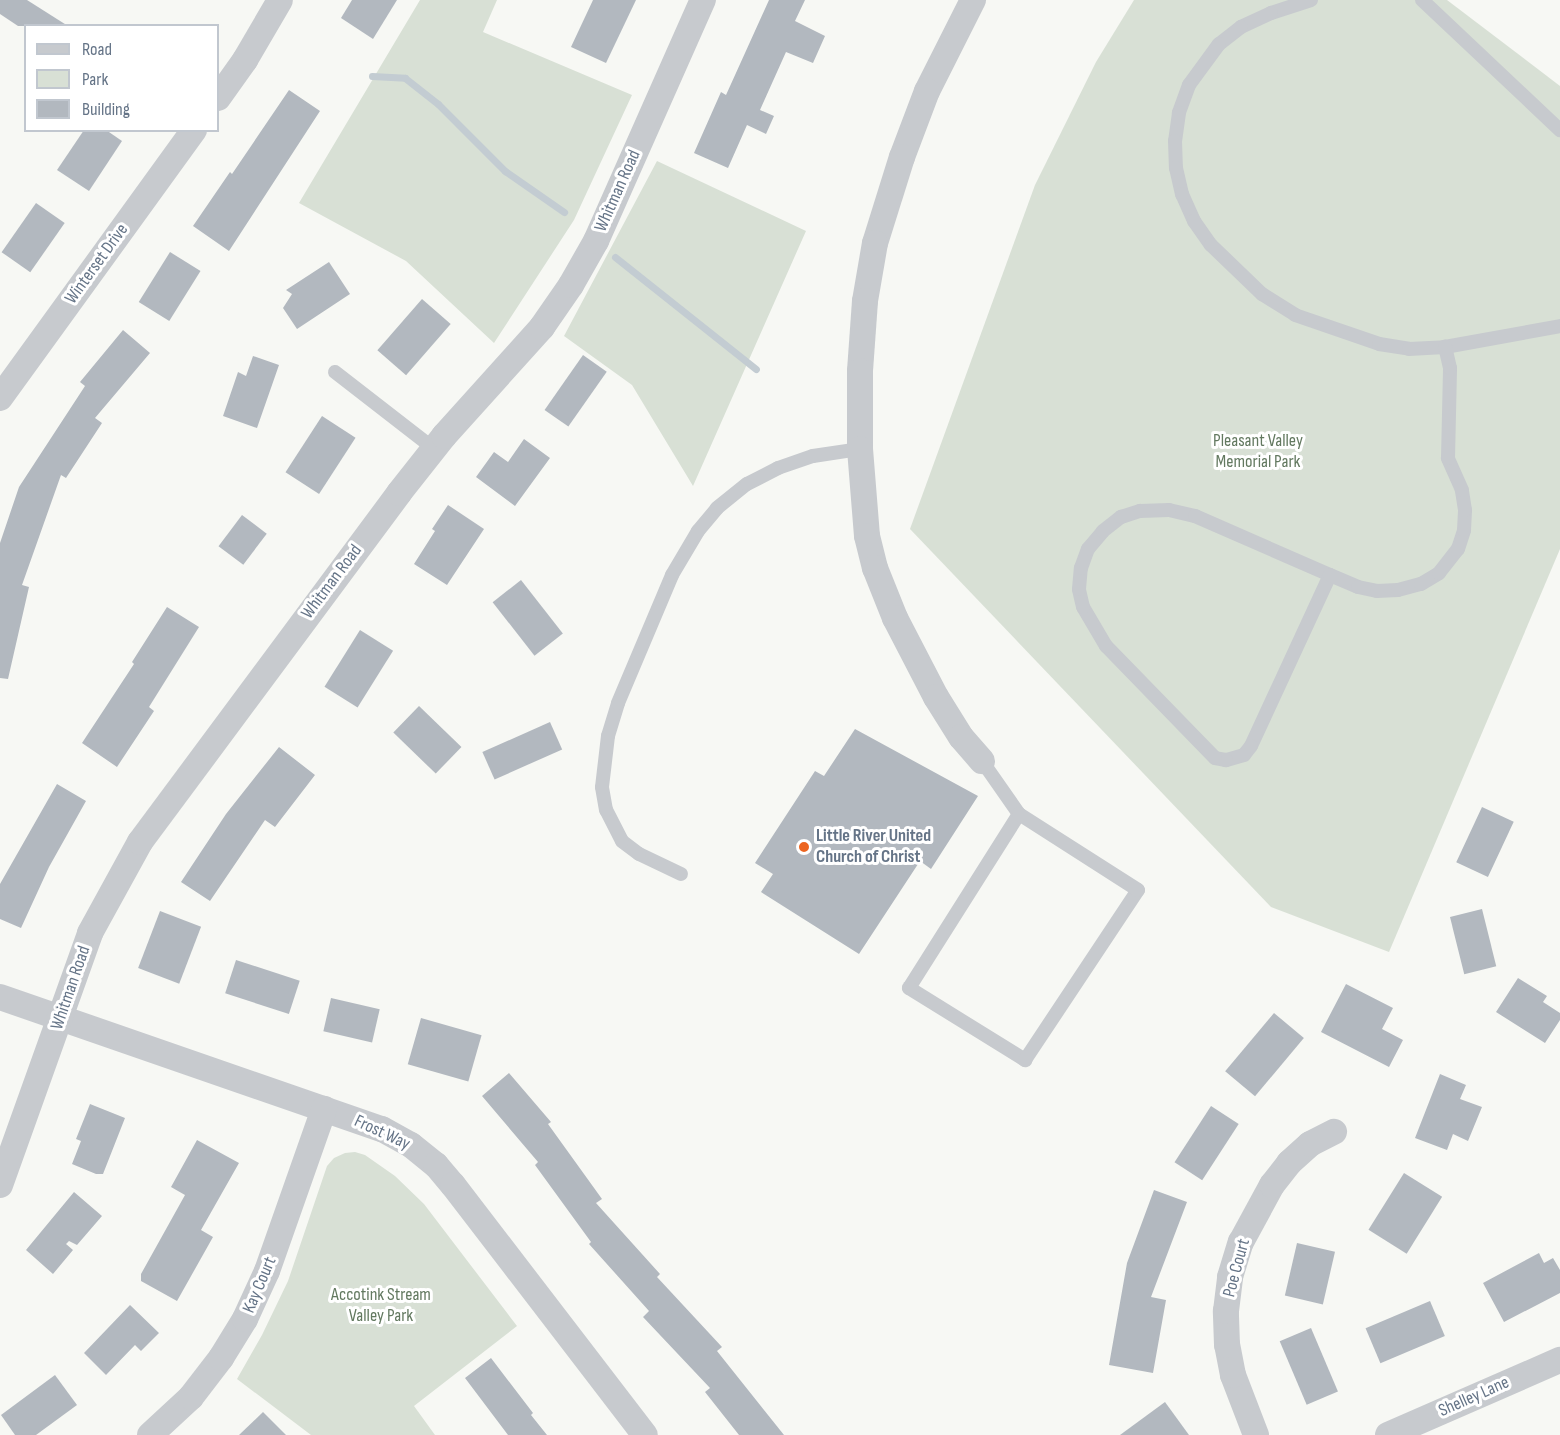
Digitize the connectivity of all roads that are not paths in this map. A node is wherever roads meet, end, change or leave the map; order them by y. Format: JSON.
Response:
{"nodes":[{"id":1,"x":280,"y":0,"type":"edge"},
{"id":2,"x":703,"y":0,"type":"edge"},
{"id":3,"x":973,"y":0,"type":"edge"},
{"id":4,"x":1311,"y":0,"type":"edge"},
{"id":5,"x":1422,"y":0,"type":"edge"},
{"id":6,"x":219,"y":97,"type":"edge"},
{"id":7,"x":1558,"y":122,"type":"edge"},
{"id":8,"x":193,"y":132,"type":"edge"},
{"id":9,"x":1560,"y":326,"type":"edge"},
{"id":10,"x":1445,"y":347,"type":"junction"},
{"id":11,"x":335,"y":372,"type":"dead end"},
{"id":12,"x":0,"y":398,"type":"edge"},
{"id":13,"x":434,"y":448,"type":"junction"},
{"id":14,"x":860,"y":449,"type":"junction"},
{"id":15,"x":1330,"y":575,"type":"junction"},
{"id":16,"x":982,"y":761,"type":"joint"},
{"id":17,"x":1019,"y":814,"type":"junction"},
{"id":18,"x":681,"y":874,"type":"dead end"},
{"id":19,"x":0,"y":998,"type":"edge"},
{"id":20,"x":60,"y":1018,"type":"junction"},
{"id":21,"x":324,"y":1108,"type":"junction"},
{"id":22,"x":1334,"y":1132,"type":"dead end"},
{"id":23,"x":0,"y":1185,"type":"edge"},
{"id":24,"x":1560,"y":1359,"type":"edge"},
{"id":25,"x":150,"y":1435,"type":"edge"},
{"id":26,"x":645,"y":1435,"type":"edge"},
{"id":27,"x":1256,"y":1435,"type":"edge"},
{"id":28,"x":1388,"y":1435,"type":"edge"}],
"edges":[{"from":1,"to":6,"type":"street"},
{"from":2,"to":13,"type":"street","name":"Whitman Road"},
{"from":3,"to":14,"type":"street"},
{"from":4,"to":10,"type":"lane"},
{"from":5,"to":7,"type":"lane"},
{"from":8,"to":12,"type":"street","name":"Winterset Drive"},
{"from":9,"to":10,"type":"lane"},
{"from":10,"to":15,"type":"lane"},
{"from":11,"to":13,"type":"lane"},
{"from":13,"to":20,"type":"street","name":"Whitman Road"},
{"from":14,"to":16,"type":"street"},
{"from":14,"to":18,"type":"lane"},
{"from":15,"to":15,"type":"lane"},
{"from":16,"to":17,"type":"lane"},
{"from":17,"to":17,"type":"lane"},
{"from":19,"to":20,"type":"street","name":"Frost Way"},
{"from":20,"to":21,"type":"street","name":"Frost Way"},
{"from":20,"to":23,"type":"street","name":"Whitman Road"},
{"from":21,"to":25,"type":"street","name":"Kay Court"},
{"from":21,"to":26,"type":"street","name":"Frost Way"},
{"from":22,"to":27,"type":"street","name":"Poe Court"},
{"from":24,"to":28,"type":"street","name":"Shelley Lane"}]}
